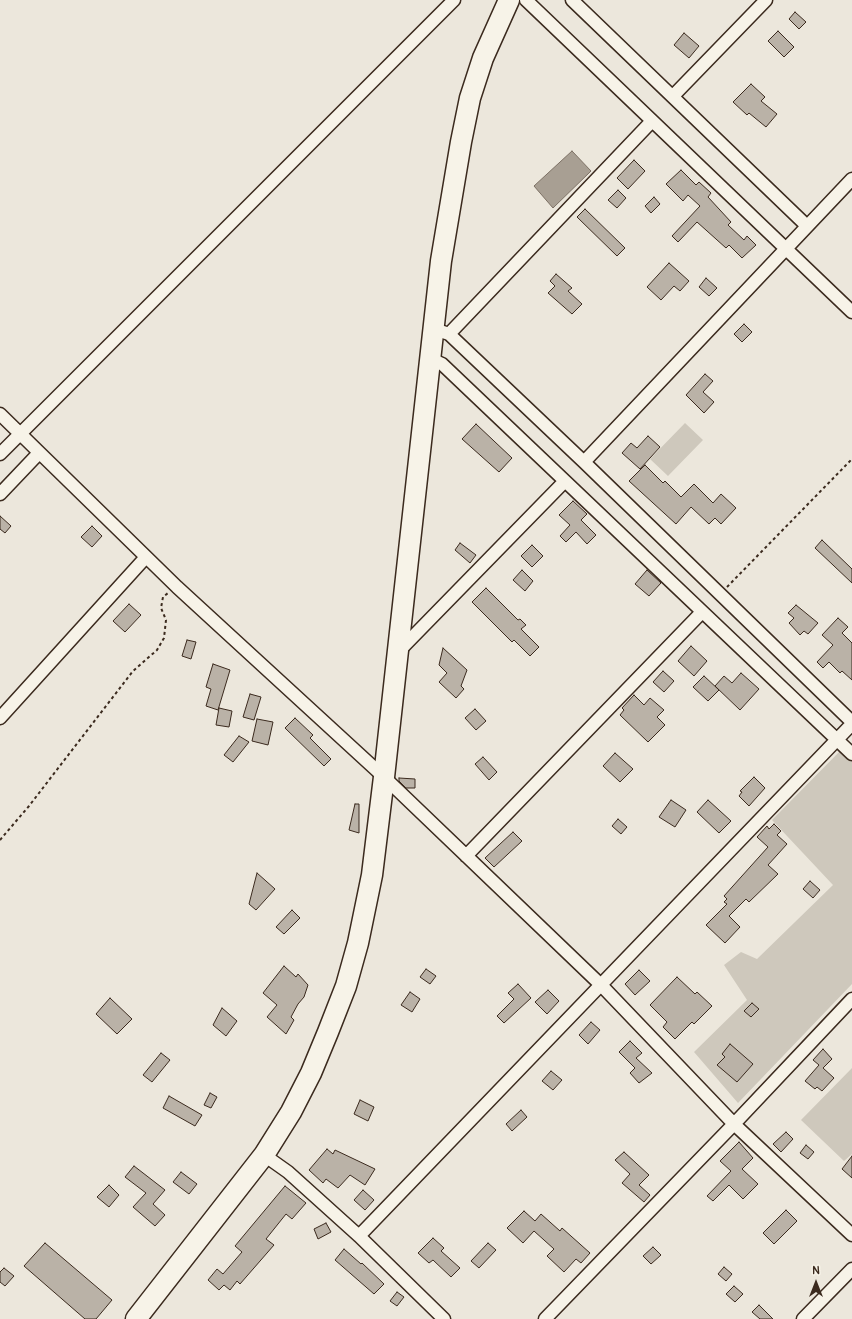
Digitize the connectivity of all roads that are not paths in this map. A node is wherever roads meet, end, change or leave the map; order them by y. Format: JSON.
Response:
{"nodes":[{"id":1,"x":454,"y":0,"type":"edge"},
{"id":2,"x":509,"y":0,"type":"edge"},
{"id":3,"x":526,"y":0,"type":"edge"},
{"id":4,"x":572,"y":0,"type":"edge"},
{"id":5,"x":766,"y":0,"type":"edge"},
{"id":6,"x":673,"y":96,"type":"junction"},
{"id":7,"x":652,"y":120,"type":"junction"},
{"id":8,"x":852,"y":179,"type":"edge"},
{"id":9,"x":807,"y":226,"type":"junction"},
{"id":10,"x":785,"y":248,"type":"junction"},
{"id":11,"x":852,"y":312,"type":"edge"},
{"id":12,"x":441,"y":331,"type":"junction"},
{"id":13,"x":431,"y":359,"type":"junction"},
{"id":14,"x":0,"y":414,"type":"edge"},
{"id":15,"x":21,"y":434,"type":"junction"},
{"id":16,"x":39,"y":452,"type":"junction"},
{"id":17,"x":0,"y":454,"type":"edge"},
{"id":18,"x":584,"y":462,"type":"junction"},
{"id":19,"x":565,"y":481,"type":"junction"},
{"id":20,"x":0,"y":494,"type":"edge"},
{"id":21,"x":146,"y":557,"type":"junction"},
{"id":22,"x":702,"y":612,"type":"junction"},
{"id":23,"x":398,"y":652,"type":"junction"},
{"id":24,"x":1,"y":713,"type":"edge"},
{"id":25,"x":852,"y":723,"type":"edge"},
{"id":26,"x":837,"y":740,"type":"junction"},
{"id":27,"x":852,"y":754,"type":"edge"},
{"id":28,"x":384,"y":777,"type":"junction"},
{"id":29,"x":466,"y":856,"type":"junction"},
{"id":30,"x":602,"y":986,"type":"junction"},
{"id":31,"x":852,"y":999,"type":"edge"},
{"id":32,"x":734,"y":1124,"type":"junction"},
{"id":33,"x":264,"y":1154,"type":"junction"},
{"id":34,"x":852,"y":1235,"type":"edge"},
{"id":35,"x":360,"y":1236,"type":"junction"},
{"id":36,"x":852,"y":1269,"type":"edge"},
{"id":37,"x":136,"y":1319,"type":"edge"},
{"id":38,"x":444,"y":1319,"type":"edge"},
{"id":39,"x":545,"y":1319,"type":"edge"},
{"id":40,"x":803,"y":1319,"type":"edge"}],
"edges":[{"from":1,"to":15,"type":"street"},
{"from":2,"to":12,"type":"highway"},
{"from":3,"to":7,"type":"street"},
{"from":4,"to":6,"type":"street"},
{"from":5,"to":6,"type":"street"},
{"from":6,"to":9,"type":"street"},
{"from":7,"to":10,"type":"street"},
{"from":7,"to":12,"type":"street"},
{"from":8,"to":9,"type":"street"},
{"from":9,"to":10,"type":"street"},
{"from":10,"to":11,"type":"street"},
{"from":10,"to":18,"type":"street"},
{"from":12,"to":13,"type":"highway"},
{"from":12,"to":18,"type":"street"},
{"from":13,"to":19,"type":"street"},
{"from":13,"to":23,"type":"highway"},
{"from":14,"to":15,"type":"street"},
{"from":15,"to":16,"type":"street"},
{"from":15,"to":17,"type":"street"},
{"from":16,"to":20,"type":"street"},
{"from":16,"to":21,"type":"street"},
{"from":18,"to":25,"type":"street"},
{"from":19,"to":22,"type":"street"},
{"from":19,"to":23,"type":"street"},
{"from":21,"to":24,"type":"street"},
{"from":21,"to":28,"type":"street"},
{"from":22,"to":26,"type":"street"},
{"from":22,"to":29,"type":"street"},
{"from":23,"to":28,"type":"highway"},
{"from":25,"to":26,"type":"street"},
{"from":26,"to":27,"type":"street"},
{"from":26,"to":30,"type":"street"},
{"from":28,"to":29,"type":"street"},
{"from":28,"to":33,"type":"highway"},
{"from":29,"to":30,"type":"street"},
{"from":30,"to":32,"type":"street"},
{"from":30,"to":35,"type":"street"},
{"from":31,"to":32,"type":"street"},
{"from":32,"to":34,"type":"street"},
{"from":32,"to":39,"type":"street"},
{"from":33,"to":35,"type":"street"},
{"from":33,"to":37,"type":"highway"},
{"from":35,"to":38,"type":"street"},
{"from":36,"to":40,"type":"street"}]}
